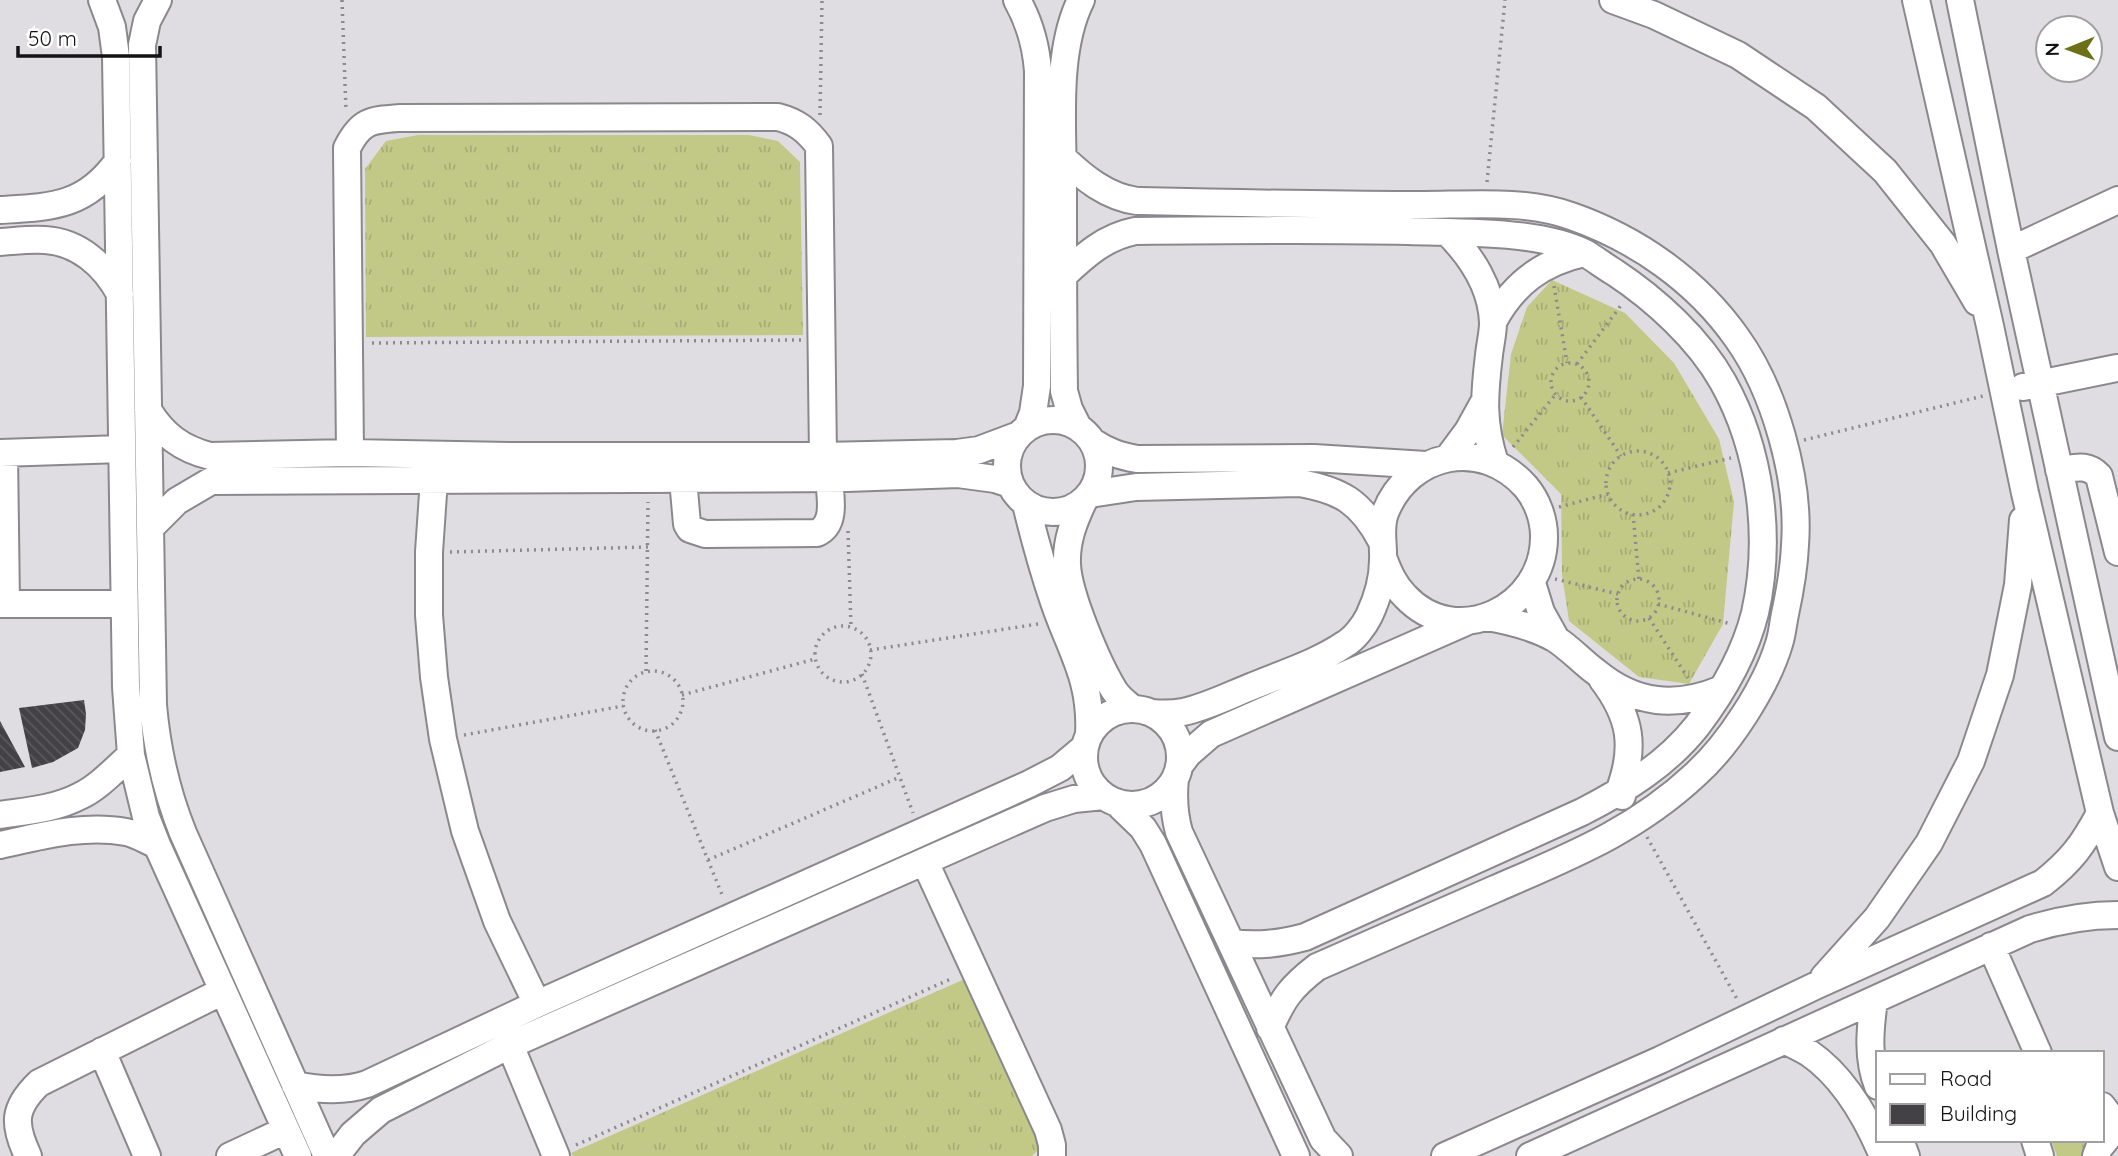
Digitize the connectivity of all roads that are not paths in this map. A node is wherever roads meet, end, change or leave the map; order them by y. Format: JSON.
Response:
{"nodes":[{"id":1,"x":102,"y":0,"type":"edge"},
{"id":2,"x":158,"y":0,"type":"edge"},
{"id":3,"x":1017,"y":0,"type":"edge"},
{"id":4,"x":1082,"y":0,"type":"edge"},
{"id":5,"x":1613,"y":0,"type":"edge"},
{"id":6,"x":1960,"y":0,"type":"edge"},
{"id":7,"x":1917,"y":1,"type":"edge"},
{"id":8,"x":1068,"y":38,"type":"junction"},
{"id":9,"x":1036,"y":46,"type":"junction"},
{"id":10,"x":129,"y":65,"type":"junction"},
{"id":11,"x":1063,"y":158,"type":"junction"},
{"id":12,"x":118,"y":161,"type":"junction"},
{"id":13,"x":2118,"y":200,"type":"edge"},
{"id":14,"x":1137,"y":201,"type":"junction"},
{"id":15,"x":52,"y":206,"type":"junction"},
{"id":16,"x":0,"y":210,"type":"edge"},
{"id":17,"x":1371,"y":218,"type":"junction"},
{"id":18,"x":1135,"y":231,"type":"junction"},
{"id":19,"x":1447,"y":232,"type":"junction"},
{"id":20,"x":0,"y":242,"type":"edge"},
{"id":21,"x":59,"y":242,"type":"junction"},
{"id":22,"x":2011,"y":250,"type":"junction"},
{"id":23,"x":1584,"y":253,"type":"junction"},
{"id":24,"x":1664,"y":263,"type":"junction"},
{"id":25,"x":1063,"y":276,"type":"junction"},
{"id":26,"x":1639,"y":289,"type":"junction"},
{"id":27,"x":120,"y":294,"type":"junction"},
{"id":28,"x":1493,"y":322,"type":"junction"},
{"id":29,"x":1990,"y":326,"type":"junction"},
{"id":30,"x":121,"y":365,"type":"junction"},
{"id":31,"x":148,"y":365,"type":"junction"},
{"id":32,"x":2117,"y":368,"type":"edge"},
{"id":33,"x":2040,"y":383,"type":"junction"},
{"id":34,"x":1037,"y":386,"type":"junction"},
{"id":35,"x":1064,"y":387,"type":"junction"},
{"id":36,"x":2004,"y":391,"type":"junction"},
{"id":37,"x":1484,"y":402,"type":"junction"},
{"id":38,"x":148,"y":410,"type":"junction"},
{"id":39,"x":1023,"y":432,"type":"junction"},
{"id":40,"x":1086,"y":435,"type":"junction"},
{"id":41,"x":122,"y":449,"type":"junction"},
{"id":42,"x":2,"y":453,"type":"edge"},
{"id":43,"x":350,"y":453,"type":"junction"},
{"id":44,"x":1437,"y":461,"type":"junction"},
{"id":45,"x":965,"y":463,"type":"junction"},
{"id":46,"x":1497,"y":464,"type":"junction"},
{"id":47,"x":509,"y":467,"type":"junction"},
{"id":48,"x":826,"y":467,"type":"junction"},
{"id":49,"x":211,"y":469,"type":"junction"},
{"id":50,"x":2059,"y":470,"type":"junction"},
{"id":51,"x":434,"y":479,"type":"junction"},
{"id":52,"x":683,"y":479,"type":"junction"},
{"id":53,"x":2025,"y":493,"type":"junction"},
{"id":54,"x":1018,"y":494,"type":"junction"},
{"id":55,"x":1087,"y":498,"type":"junction"},
{"id":56,"x":150,"y":528,"type":"junction"},
{"id":57,"x":1382,"y":550,"type":"junction"},
{"id":58,"x":2118,"y":552,"type":"edge"},
{"id":59,"x":1534,"y":578,"type":"junction"},
{"id":60,"x":3,"y":604,"type":"edge"},
{"id":61,"x":124,"y":604,"type":"junction"},
{"id":62,"x":1477,"y":619,"type":"junction"},
{"id":63,"x":1556,"y":639,"type":"junction"},
{"id":64,"x":2110,"y":662,"type":"edge"},
{"id":65,"x":1599,"y":675,"type":"junction"},
{"id":66,"x":1711,"y":693,"type":"junction"},
{"id":67,"x":1142,"y":711,"type":"junction"},
{"id":68,"x":2118,"y":737,"type":"edge"},
{"id":69,"x":1087,"y":741,"type":"junction"},
{"id":70,"x":131,"y":755,"type":"junction"},
{"id":71,"x":1177,"y":773,"type":"junction"},
{"id":72,"x":1619,"y":792,"type":"junction"},
{"id":73,"x":80,"y":796,"type":"junction"},
{"id":74,"x":1110,"y":799,"type":"junction"},
{"id":75,"x":2100,"y":813,"type":"junction"},
{"id":76,"x":0,"y":815,"type":"edge"},
{"id":77,"x":1637,"y":820,"type":"junction"},
{"id":78,"x":97,"y":830,"type":"junction"},
{"id":79,"x":0,"y":845,"type":"edge"},
{"id":80,"x":157,"y":845,"type":"junction"},
{"id":81,"x":925,"y":862,"type":"junction"},
{"id":82,"x":2118,"y":867,"type":"edge"},
{"id":83,"x":207,"y":887,"type":"junction"},
{"id":84,"x":2015,"y":897,"type":"junction"},
{"id":85,"x":181,"y":899,"type":"junction"},
{"id":86,"x":2118,"y":915,"type":"edge"},
{"id":87,"x":2030,"y":929,"type":"junction"},
{"id":88,"x":1305,"y":937,"type":"junction"},
{"id":89,"x":1231,"y":943,"type":"junction"},
{"id":90,"x":1992,"y":946,"type":"junction"},
{"id":91,"x":1317,"y":967,"type":"junction"},
{"id":92,"x":611,"y":971,"type":"junction"},
{"id":93,"x":1815,"y":986,"type":"junction"},
{"id":94,"x":223,"y":991,"type":"junction"},
{"id":95,"x":621,"y":995,"type":"junction"},
{"id":96,"x":1874,"y":1000,"type":"junction"},
{"id":97,"x":537,"y":1004,"type":"junction"},
{"id":98,"x":1270,"y":1028,"type":"junction"},
{"id":99,"x":1784,"y":1040,"type":"junction"},
{"id":100,"x":510,"y":1045,"type":"junction"},
{"id":101,"x":102,"y":1051,"type":"junction"},
{"id":102,"x":2037,"y":1051,"type":"edge"},
{"id":103,"x":1660,"y":1060,"type":"junction"},
{"id":104,"x":1876,"y":1076,"type":"edge"},
{"id":105,"x":295,"y":1086,"type":"junction"},
{"id":106,"x":358,"y":1087,"type":"junction"},
{"id":107,"x":1674,"y":1090,"type":"junction"},
{"id":108,"x":2104,"y":1108,"type":"edge"},
{"id":109,"x":1870,"y":1110,"type":"edge"},
{"id":110,"x":371,"y":1117,"type":"junction"},
{"id":111,"x":2118,"y":1126,"type":"edge"},
{"id":112,"x":286,"y":1130,"type":"junction"},
{"id":113,"x":1876,"y":1140,"type":"edge"},
{"id":114,"x":1328,"y":1150,"type":"edge"},
{"id":115,"x":555,"y":1155,"type":"edge"},
{"id":116,"x":28,"y":1156,"type":"edge"},
{"id":117,"x":147,"y":1156,"type":"edge"},
{"id":118,"x":230,"y":1156,"type":"edge"},
{"id":119,"x":298,"y":1156,"type":"edge"},
{"id":120,"x":327,"y":1156,"type":"edge"},
{"id":121,"x":336,"y":1156,"type":"edge"},
{"id":122,"x":1052,"y":1156,"type":"edge"},
{"id":123,"x":1296,"y":1156,"type":"edge"},
{"id":124,"x":1445,"y":1156,"type":"edge"},
{"id":125,"x":1530,"y":1156,"type":"edge"},
{"id":126,"x":2096,"y":1156,"type":"edge"}],
"edges":[{"from":1,"to":10,"type":"street"},
{"from":2,"to":10,"type":"street"},
{"from":3,"to":9,"type":"street"},
{"from":4,"to":8,"type":"street"},
{"from":5,"to":29,"type":"street"},
{"from":6,"to":22,"type":"street"},
{"from":7,"to":29,"type":"street"},
{"from":8,"to":9,"type":"street"},
{"from":8,"to":11,"type":"street"},
{"from":9,"to":34,"type":"street"},
{"from":10,"to":12,"type":"street"},
{"from":10,"to":31,"type":"street"},
{"from":11,"to":14,"type":"street"},
{"from":11,"to":25,"type":"street"},
{"from":12,"to":15,"type":"street"},
{"from":12,"to":27,"type":"street"},
{"from":13,"to":22,"type":"street"},
{"from":14,"to":17,"type":"street"},
{"from":14,"to":18,"type":"street"},
{"from":15,"to":16,"type":"street"},
{"from":15,"to":21,"type":"street"},
{"from":17,"to":18,"type":"street"},
{"from":17,"to":19,"type":"street"},
{"from":17,"to":24,"type":"street"},
{"from":18,"to":25,"type":"street"},
{"from":19,"to":23,"type":"street"},
{"from":19,"to":28,"type":"street"},
{"from":20,"to":21,"type":"street"},
{"from":21,"to":27,"type":"street"},
{"from":22,"to":33,"type":"street"},
{"from":23,"to":26,"type":"street"},
{"from":23,"to":28,"type":"street"},
{"from":24,"to":26,"type":"street"},
{"from":24,"to":77,"type":"street"},
{"from":25,"to":35,"type":"street"},
{"from":26,"to":66,"type":"street"},
{"from":27,"to":30,"type":"street"},
{"from":28,"to":37,"type":"street"},
{"from":29,"to":36,"type":"street"},
{"from":30,"to":31,"type":"street"},
{"from":30,"to":41,"type":"street"},
{"from":31,"to":38,"type":"street"},
{"from":32,"to":33,"type":"street"},
{"from":33,"to":36,"type":"street"},
{"from":33,"to":50,"type":"street"},
{"from":34,"to":35,"type":"street"},
{"from":34,"to":39,"type":"street"},
{"from":35,"to":40,"type":"street"},
{"from":36,"to":53,"type":"street"},
{"from":37,"to":44,"type":"street"},
{"from":37,"to":46,"type":"street"},
{"from":38,"to":49,"type":"street"},
{"from":38,"to":56,"type":"street"},
{"from":39,"to":40,"type":"street"},
{"from":39,"to":45,"type":"street"},
{"from":39,"to":54,"type":"street"},
{"from":40,"to":44,"type":"street"},
{"from":40,"to":55,"type":"street"},
{"from":41,"to":42,"type":"street"},
{"from":41,"to":61,"type":"street"},
{"from":42,"to":60,"type":"street"},
{"from":43,"to":47,"type":"street"},
{"from":43,"to":48,"type":"street"},
{"from":43,"to":49,"type":"street"},
{"from":44,"to":46,"type":"street"},
{"from":44,"to":57,"type":"street"},
{"from":45,"to":48,"type":"street"},
{"from":45,"to":54,"type":"street"},
{"from":46,"to":59,"type":"street"},
{"from":47,"to":48,"type":"street"},
{"from":47,"to":51,"type":"street"},
{"from":47,"to":52,"type":"street"},
{"from":48,"to":52,"type":"street"},
{"from":48,"to":52,"type":"street"},
{"from":49,"to":51,"type":"street"},
{"from":49,"to":56,"type":"street"},
{"from":50,"to":58,"type":"street"},
{"from":50,"to":64,"type":"street"},
{"from":51,"to":97,"type":"street"},
{"from":53,"to":75,"type":"street"},
{"from":53,"to":93,"type":"street"},
{"from":54,"to":55,"type":"street"},
{"from":54,"to":69,"type":"street"},
{"from":55,"to":57,"type":"street"},
{"from":55,"to":67,"type":"street"},
{"from":56,"to":83,"type":"street"},
{"from":57,"to":62,"type":"street"},
{"from":57,"to":67,"type":"street"},
{"from":59,"to":62,"type":"street"},
{"from":59,"to":63,"type":"street"},
{"from":60,"to":61,"type":"street"},
{"from":61,"to":70,"type":"street"},
{"from":62,"to":63,"type":"street"},
{"from":62,"to":71,"type":"street"},
{"from":63,"to":65,"type":"street"},
{"from":64,"to":68,"type":"street"},
{"from":65,"to":66,"type":"street"},
{"from":65,"to":72,"type":"street"},
{"from":66,"to":72,"type":"street"},
{"from":67,"to":69,"type":"street"},
{"from":67,"to":71,"type":"street"},
{"from":69,"to":74,"type":"street"},
{"from":69,"to":92,"type":"street"},
{"from":70,"to":73,"type":"street"},
{"from":70,"to":80,"type":"street"},
{"from":71,"to":74,"type":"street"},
{"from":71,"to":89,"type":"street"},
{"from":72,"to":77,"type":"street"},
{"from":72,"to":88,"type":"street"},
{"from":73,"to":76,"type":"street"},
{"from":73,"to":78,"type":"street"},
{"from":74,"to":81,"type":"street"},
{"from":74,"to":123,"type":"street"},
{"from":75,"to":82,"type":"street"},
{"from":75,"to":84,"type":"street"},
{"from":77,"to":91,"type":"street"},
{"from":78,"to":79,"type":"street"},
{"from":78,"to":80,"type":"street"},
{"from":80,"to":85,"type":"street"},
{"from":81,"to":95,"type":"street"},
{"from":81,"to":122,"type":"street"},
{"from":83,"to":85,"type":"street"},
{"from":83,"to":105,"type":"street"},
{"from":84,"to":87,"type":"street"},
{"from":84,"to":93,"type":"street"},
{"from":85,"to":94,"type":"street"},
{"from":86,"to":87,"type":"street"},
{"from":87,"to":90,"type":"street"},
{"from":88,"to":89,"type":"street"},
{"from":88,"to":91,"type":"street"},
{"from":89,"to":98,"type":"street"},
{"from":90,"to":96,"type":"street"},
{"from":90,"to":102,"type":"street"},
{"from":91,"to":98,"type":"street"},
{"from":92,"to":95,"type":"street"},
{"from":92,"to":97,"type":"street"},
{"from":93,"to":103,"type":"street"},
{"from":94,"to":101,"type":"street"},
{"from":94,"to":112,"type":"street"},
{"from":95,"to":100,"type":"street"},
{"from":96,"to":99,"type":"street"},
{"from":96,"to":104,"type":"street"},
{"from":97,"to":106,"type":"street"},
{"from":98,"to":114,"type":"street"},
{"from":99,"to":107,"type":"street"},
{"from":99,"to":109,"type":"street"},
{"from":100,"to":110,"type":"street"},
{"from":100,"to":115,"type":"street"},
{"from":101,"to":116,"type":"street"},
{"from":101,"to":117,"type":"street"},
{"from":103,"to":107,"type":"street"},
{"from":103,"to":124,"type":"street"},
{"from":105,"to":106,"type":"street"},
{"from":105,"to":120,"type":"street"},
{"from":106,"to":110,"type":"street"},
{"from":107,"to":125,"type":"street"},
{"from":108,"to":111,"type":"street"},
{"from":109,"to":113,"type":"street"},
{"from":110,"to":121,"type":"street"},
{"from":111,"to":126,"type":"street"},
{"from":112,"to":118,"type":"street"},
{"from":112,"to":119,"type":"street"}]}
